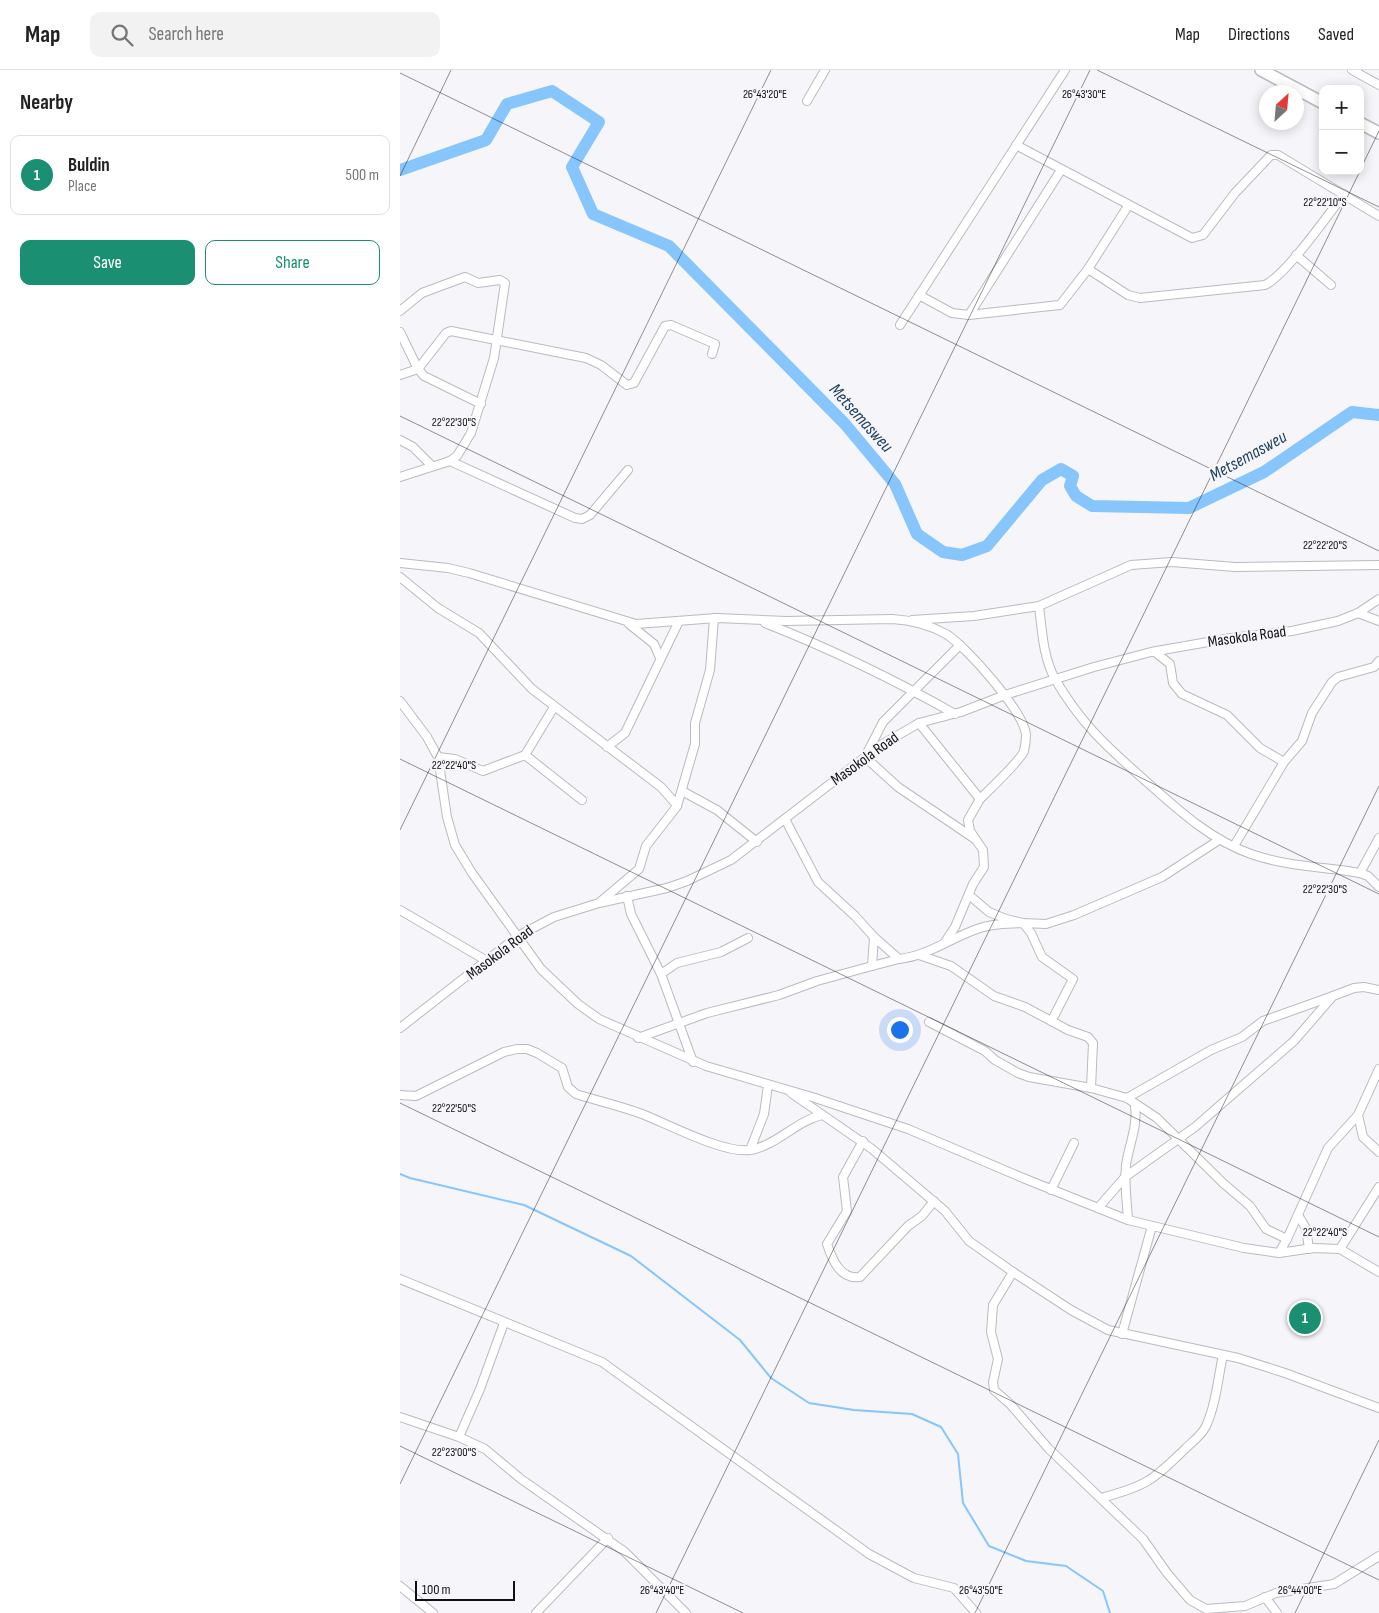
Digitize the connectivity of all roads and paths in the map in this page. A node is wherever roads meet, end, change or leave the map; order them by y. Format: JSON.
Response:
{"nodes":[{"id":1,"x":825,"y":70,"type":"edge"},
{"id":2,"x":1065,"y":70,"type":"edge"},
{"id":3,"x":1261,"y":70,"type":"edge"},
{"id":4,"x":1352,"y":70,"type":"edge"},
{"id":5,"x":1379,"y":85,"type":"edge"},
{"id":6,"x":807,"y":101,"type":"dead end"},
{"id":7,"x":1319,"y":101,"type":"edge"},
{"id":8,"x":1364,"y":125,"type":"edge"},
{"id":9,"x":1379,"y":133,"type":"edge"},
{"id":10,"x":1016,"y":145,"type":"junction"},
{"id":11,"x":1061,"y":170,"type":"junction"},
{"id":12,"x":1344,"y":194,"type":"junction"},
{"id":13,"x":1128,"y":206,"type":"junction"},
{"id":14,"x":1379,"y":216,"type":"edge"},
{"id":15,"x":1296,"y":255,"type":"junction"},
{"id":16,"x":1088,"y":269,"type":"junction"},
{"id":17,"x":1330,"y":285,"type":"dead end"},
{"id":18,"x":920,"y":295,"type":"junction"},
{"id":19,"x":400,"y":311,"type":"edge"},
{"id":20,"x":968,"y":315,"type":"junction"},
{"id":21,"x":900,"y":325,"type":"dead end"},
{"id":22,"x":400,"y":332,"type":"edge"},
{"id":23,"x":497,"y":342,"type":"junction"},
{"id":24,"x":712,"y":354,"type":"dead end"},
{"id":25,"x":418,"y":369,"type":"junction"},
{"id":26,"x":400,"y":375,"type":"edge"},
{"id":27,"x":480,"y":404,"type":"junction"},
{"id":28,"x":400,"y":440,"type":"edge"},
{"id":29,"x":450,"y":461,"type":"junction"},
{"id":30,"x":432,"y":466,"type":"junction"},
{"id":31,"x":628,"y":470,"type":"dead end"},
{"id":32,"x":400,"y":478,"type":"edge"},
{"id":33,"x":400,"y":563,"type":"edge"},
{"id":34,"x":1379,"y":565,"type":"edge"},
{"id":35,"x":400,"y":577,"type":"edge"},
{"id":36,"x":1379,"y":599,"type":"edge"},
{"id":37,"x":1039,"y":606,"type":"junction"},
{"id":38,"x":1358,"y":613,"type":"junction"},
{"id":39,"x":714,"y":618,"type":"junction"},
{"id":40,"x":758,"y":620,"type":"junction"},
{"id":41,"x":909,"y":620,"type":"junction"},
{"id":42,"x":678,"y":621,"type":"junction"},
{"id":43,"x":1379,"y":621,"type":"edge"},
{"id":44,"x":629,"y":624,"type":"junction"},
{"id":45,"x":960,"y":645,"type":"junction"},
{"id":46,"x":1155,"y":652,"type":"junction"},
{"id":47,"x":660,"y":658,"type":"junction"},
{"id":48,"x":1379,"y":661,"type":"edge"},
{"id":49,"x":1055,"y":679,"type":"junction"},
{"id":50,"x":916,"y":692,"type":"junction"},
{"id":51,"x":1005,"y":695,"type":"junction"},
{"id":52,"x":400,"y":701,"type":"edge"},
{"id":53,"x":554,"y":707,"type":"junction"},
{"id":54,"x":409,"y":712,"type":"junction"},
{"id":55,"x":955,"y":714,"type":"junction"},
{"id":56,"x":400,"y":717,"type":"edge"},
{"id":57,"x":919,"y":723,"type":"junction"},
{"id":58,"x":607,"y":747,"type":"junction"},
{"id":59,"x":525,"y":755,"type":"junction"},
{"id":60,"x":438,"y":757,"type":"junction"},
{"id":61,"x":865,"y":757,"type":"junction"},
{"id":62,"x":1284,"y":762,"type":"junction"},
{"id":63,"x":682,"y":791,"type":"junction"},
{"id":64,"x":980,"y":799,"type":"junction"},
{"id":65,"x":582,"y":800,"type":"dead end"},
{"id":66,"x":677,"y":806,"type":"junction"},
{"id":67,"x":785,"y":819,"type":"junction"},
{"id":68,"x":1379,"y":838,"type":"edge"},
{"id":69,"x":975,"y":839,"type":"junction"},
{"id":70,"x":1219,"y":840,"type":"junction"},
{"id":71,"x":757,"y":842,"type":"junction"},
{"id":72,"x":1234,"y":846,"type":"junction"},
{"id":73,"x":1360,"y":873,"type":"junction"},
{"id":74,"x":1379,"y":887,"type":"edge"},
{"id":75,"x":969,"y":895,"type":"junction"},
{"id":76,"x":627,"y":896,"type":"junction"},
{"id":77,"x":599,"y":903,"type":"junction"},
{"id":78,"x":400,"y":910,"type":"edge"},
{"id":79,"x":1023,"y":923,"type":"junction"},
{"id":80,"x":518,"y":936,"type":"junction"},
{"id":81,"x":874,"y":937,"type":"junction"},
{"id":82,"x":748,"y":938,"type":"dead end"},
{"id":83,"x":945,"y":942,"type":"junction"},
{"id":84,"x":920,"y":955,"type":"junction"},
{"id":85,"x":899,"y":959,"type":"junction"},
{"id":86,"x":487,"y":961,"type":"junction"},
{"id":87,"x":872,"y":966,"type":"junction"},
{"id":88,"x":661,"y":974,"type":"junction"},
{"id":89,"x":1379,"y":990,"type":"edge"},
{"id":90,"x":1333,"y":996,"type":"junction"},
{"id":91,"x":1052,"y":1020,"type":"junction"},
{"id":92,"x":929,"y":1022,"type":"dead end"},
{"id":93,"x":680,"y":1023,"type":"junction"},
{"id":94,"x":400,"y":1028,"type":"edge"},
{"id":95,"x":638,"y":1038,"type":"junction"},
{"id":96,"x":693,"y":1062,"type":"junction"},
{"id":97,"x":1379,"y":1069,"type":"edge"},
{"id":98,"x":768,"y":1085,"type":"junction"},
{"id":99,"x":1091,"y":1088,"type":"junction"},
{"id":100,"x":787,"y":1090,"type":"junction"},
{"id":101,"x":400,"y":1095,"type":"edge"},
{"id":102,"x":1127,"y":1098,"type":"junction"},
{"id":103,"x":1136,"y":1105,"type":"junction"},
{"id":104,"x":1358,"y":1114,"type":"junction"},
{"id":105,"x":822,"y":1115,"type":"junction"},
{"id":106,"x":1179,"y":1139,"type":"junction"},
{"id":107,"x":863,"y":1141,"type":"junction"},
{"id":108,"x":1074,"y":1144,"type":"dead end"},
{"id":109,"x":750,"y":1150,"type":"junction"},
{"id":110,"x":1379,"y":1152,"type":"edge"},
{"id":111,"x":1125,"y":1177,"type":"junction"},
{"id":112,"x":1379,"y":1187,"type":"edge"},
{"id":113,"x":1051,"y":1190,"type":"junction"},
{"id":114,"x":934,"y":1201,"type":"junction"},
{"id":115,"x":1098,"y":1208,"type":"junction"},
{"id":116,"x":1298,"y":1215,"type":"junction"},
{"id":117,"x":1128,"y":1220,"type":"junction"},
{"id":118,"x":1152,"y":1226,"type":"junction"},
{"id":119,"x":1287,"y":1238,"type":"junction"},
{"id":120,"x":1309,"y":1249,"type":"junction"},
{"id":121,"x":1340,"y":1249,"type":"junction"},
{"id":122,"x":1279,"y":1253,"type":"junction"},
{"id":123,"x":1013,"y":1272,"type":"junction"},
{"id":124,"x":1379,"y":1272,"type":"edge"},
{"id":125,"x":400,"y":1279,"type":"edge"},
{"id":126,"x":504,"y":1323,"type":"junction"},
{"id":127,"x":1122,"y":1334,"type":"junction"},
{"id":128,"x":1224,"y":1355,"type":"junction"},
{"id":129,"x":1379,"y":1408,"type":"edge"},
{"id":130,"x":400,"y":1417,"type":"edge"},
{"id":131,"x":459,"y":1437,"type":"junction"},
{"id":132,"x":1101,"y":1498,"type":"junction"},
{"id":133,"x":608,"y":1538,"type":"junction"},
{"id":134,"x":1379,"y":1556,"type":"edge"},
{"id":135,"x":400,"y":1586,"type":"edge"},
{"id":136,"x":1265,"y":1597,"type":"junction"},
{"id":137,"x":434,"y":1613,"type":"edge"},
{"id":138,"x":536,"y":1613,"type":"edge"},
{"id":139,"x":686,"y":1613,"type":"edge"},
{"id":140,"x":976,"y":1613,"type":"edge"},
{"id":141,"x":1277,"y":1613,"type":"edge"}],
"edges":[{"from":1,"to":6,"type":"street"},
{"from":2,"to":10,"type":"street"},
{"from":3,"to":7,"type":"street"},
{"from":4,"to":5,"type":"street"},
{"from":8,"to":9,"type":"street"},
{"from":10,"to":11,"type":"street"},
{"from":10,"to":18,"type":"street"},
{"from":11,"to":13,"type":"street"},
{"from":11,"to":20,"type":"street"},
{"from":12,"to":13,"type":"street"},
{"from":12,"to":14,"type":"street"},
{"from":12,"to":15,"type":"street"},
{"from":13,"to":16,"type":"street"},
{"from":15,"to":16,"type":"street"},
{"from":15,"to":17,"type":"street"},
{"from":16,"to":20,"type":"street"},
{"from":18,"to":20,"type":"street"},
{"from":18,"to":21,"type":"street"},
{"from":19,"to":23,"type":"street"},
{"from":22,"to":25,"type":"street"},
{"from":23,"to":24,"type":"street"},
{"from":23,"to":25,"type":"street"},
{"from":23,"to":27,"type":"street"},
{"from":25,"to":26,"type":"street"},
{"from":25,"to":27,"type":"street"},
{"from":27,"to":29,"type":"street"},
{"from":28,"to":30,"type":"street"},
{"from":29,"to":30,"type":"street"},
{"from":29,"to":31,"type":"street"},
{"from":30,"to":32,"type":"street"},
{"from":33,"to":44,"type":"street"},
{"from":34,"to":37,"type":"street"},
{"from":35,"to":53,"type":"street"},
{"from":36,"to":38,"type":"street","name":"Masokola Road"},
{"from":37,"to":41,"type":"street"},
{"from":37,"to":49,"type":"street"},
{"from":38,"to":43,"type":"street"},
{"from":38,"to":46,"type":"street","name":"Masokola Road"},
{"from":39,"to":40,"type":"street"},
{"from":39,"to":42,"type":"street"},
{"from":39,"to":63,"type":"street"},
{"from":40,"to":41,"type":"street"},
{"from":40,"to":50,"type":"street"},
{"from":41,"to":45,"type":"street"},
{"from":42,"to":44,"type":"street"},
{"from":42,"to":47,"type":"street"},
{"from":44,"to":47,"type":"street"},
{"from":45,"to":50,"type":"street"},
{"from":45,"to":51,"type":"street"},
{"from":46,"to":49,"type":"street","name":"Masokola Road"},
{"from":46,"to":62,"type":"street"},
{"from":47,"to":58,"type":"street"},
{"from":48,"to":62,"type":"street"},
{"from":49,"to":51,"type":"street","name":"Masokola Road"},
{"from":49,"to":70,"type":"street"},
{"from":50,"to":55,"type":"street"},
{"from":50,"to":61,"type":"street"},
{"from":51,"to":55,"type":"street","name":"Masokola Road"},
{"from":51,"to":64,"type":"street"},
{"from":52,"to":54,"type":"street"},
{"from":53,"to":58,"type":"street"},
{"from":53,"to":59,"type":"street"},
{"from":54,"to":56,"type":"street"},
{"from":54,"to":60,"type":"street"},
{"from":55,"to":57,"type":"street","name":"Masokola Road"},
{"from":57,"to":61,"type":"street","name":"Masokola Road"},
{"from":57,"to":64,"type":"street"},
{"from":58,"to":66,"type":"street"},
{"from":59,"to":60,"type":"street"},
{"from":59,"to":65,"type":"street"},
{"from":60,"to":80,"type":"street"},
{"from":61,"to":67,"type":"street","name":"Masokola Road"},
{"from":61,"to":69,"type":"street"},
{"from":62,"to":72,"type":"street"},
{"from":63,"to":66,"type":"street"},
{"from":63,"to":71,"type":"street"},
{"from":64,"to":69,"type":"street"},
{"from":66,"to":77,"type":"street"},
{"from":67,"to":71,"type":"street","name":"Masokola Road"},
{"from":67,"to":81,"type":"street"},
{"from":68,"to":73,"type":"street"},
{"from":69,"to":75,"type":"street"},
{"from":70,"to":72,"type":"street"},
{"from":70,"to":79,"type":"street"},
{"from":71,"to":76,"type":"street","name":"Masokola Road"},
{"from":72,"to":73,"type":"street"},
{"from":73,"to":74,"type":"street"},
{"from":75,"to":79,"type":"street"},
{"from":75,"to":83,"type":"street"},
{"from":76,"to":77,"type":"street","name":"Masokola Road"},
{"from":76,"to":88,"type":"street"},
{"from":77,"to":80,"type":"street","name":"Masokola Road"},
{"from":78,"to":86,"type":"street"},
{"from":79,"to":83,"type":"street"},
{"from":79,"to":91,"type":"street"},
{"from":80,"to":86,"type":"street","name":"Masokola Road"},
{"from":80,"to":95,"type":"street"},
{"from":81,"to":85,"type":"street"},
{"from":81,"to":87,"type":"street"},
{"from":82,"to":88,"type":"street"},
{"from":83,"to":84,"type":"street"},
{"from":84,"to":85,"type":"street"},
{"from":84,"to":91,"type":"street"},
{"from":85,"to":87,"type":"street"},
{"from":86,"to":94,"type":"street","name":"Masokola Road"},
{"from":87,"to":93,"type":"street"},
{"from":88,"to":93,"type":"street"},
{"from":89,"to":90,"type":"street"},
{"from":90,"to":102,"type":"street"},
{"from":90,"to":106,"type":"street"},
{"from":91,"to":99,"type":"street"},
{"from":92,"to":99,"type":"street"},
{"from":93,"to":95,"type":"street"},
{"from":93,"to":96,"type":"street"},
{"from":95,"to":96,"type":"street"},
{"from":96,"to":98,"type":"street"},
{"from":97,"to":104,"type":"street"},
{"from":98,"to":100,"type":"street"},
{"from":98,"to":109,"type":"street"},
{"from":99,"to":102,"type":"street"},
{"from":100,"to":105,"type":"street"},
{"from":100,"to":113,"type":"street"},
{"from":101,"to":109,"type":"street"},
{"from":102,"to":103,"type":"street"},
{"from":103,"to":106,"type":"street"},
{"from":103,"to":111,"type":"street"},
{"from":104,"to":110,"type":"street"},
{"from":104,"to":116,"type":"street"},
{"from":105,"to":107,"type":"street"},
{"from":105,"to":109,"type":"street"},
{"from":106,"to":111,"type":"street"},
{"from":106,"to":119,"type":"street"},
{"from":107,"to":114,"type":"street"},
{"from":107,"to":114,"type":"street"},
{"from":108,"to":113,"type":"street"},
{"from":111,"to":115,"type":"street"},
{"from":111,"to":117,"type":"street"},
{"from":112,"to":121,"type":"street"},
{"from":113,"to":115,"type":"street"},
{"from":114,"to":123,"type":"street"},
{"from":115,"to":117,"type":"street"},
{"from":116,"to":119,"type":"street"},
{"from":116,"to":120,"type":"street"},
{"from":117,"to":118,"type":"street"},
{"from":118,"to":122,"type":"street"},
{"from":118,"to":127,"type":"street"},
{"from":119,"to":122,"type":"street"},
{"from":120,"to":121,"type":"street"},
{"from":120,"to":122,"type":"street"},
{"from":121,"to":124,"type":"street"},
{"from":123,"to":127,"type":"street"},
{"from":123,"to":132,"type":"street"},
{"from":125,"to":126,"type":"street"},
{"from":126,"to":131,"type":"street"},
{"from":126,"to":140,"type":"street"},
{"from":127,"to":128,"type":"street"},
{"from":128,"to":129,"type":"street"},
{"from":128,"to":132,"type":"street"},
{"from":130,"to":131,"type":"street"},
{"from":131,"to":133,"type":"street"},
{"from":132,"to":136,"type":"street"},
{"from":133,"to":138,"type":"street"},
{"from":133,"to":139,"type":"street"},
{"from":134,"to":136,"type":"street"},
{"from":135,"to":137,"type":"street"},
{"from":136,"to":141,"type":"street"}]}
